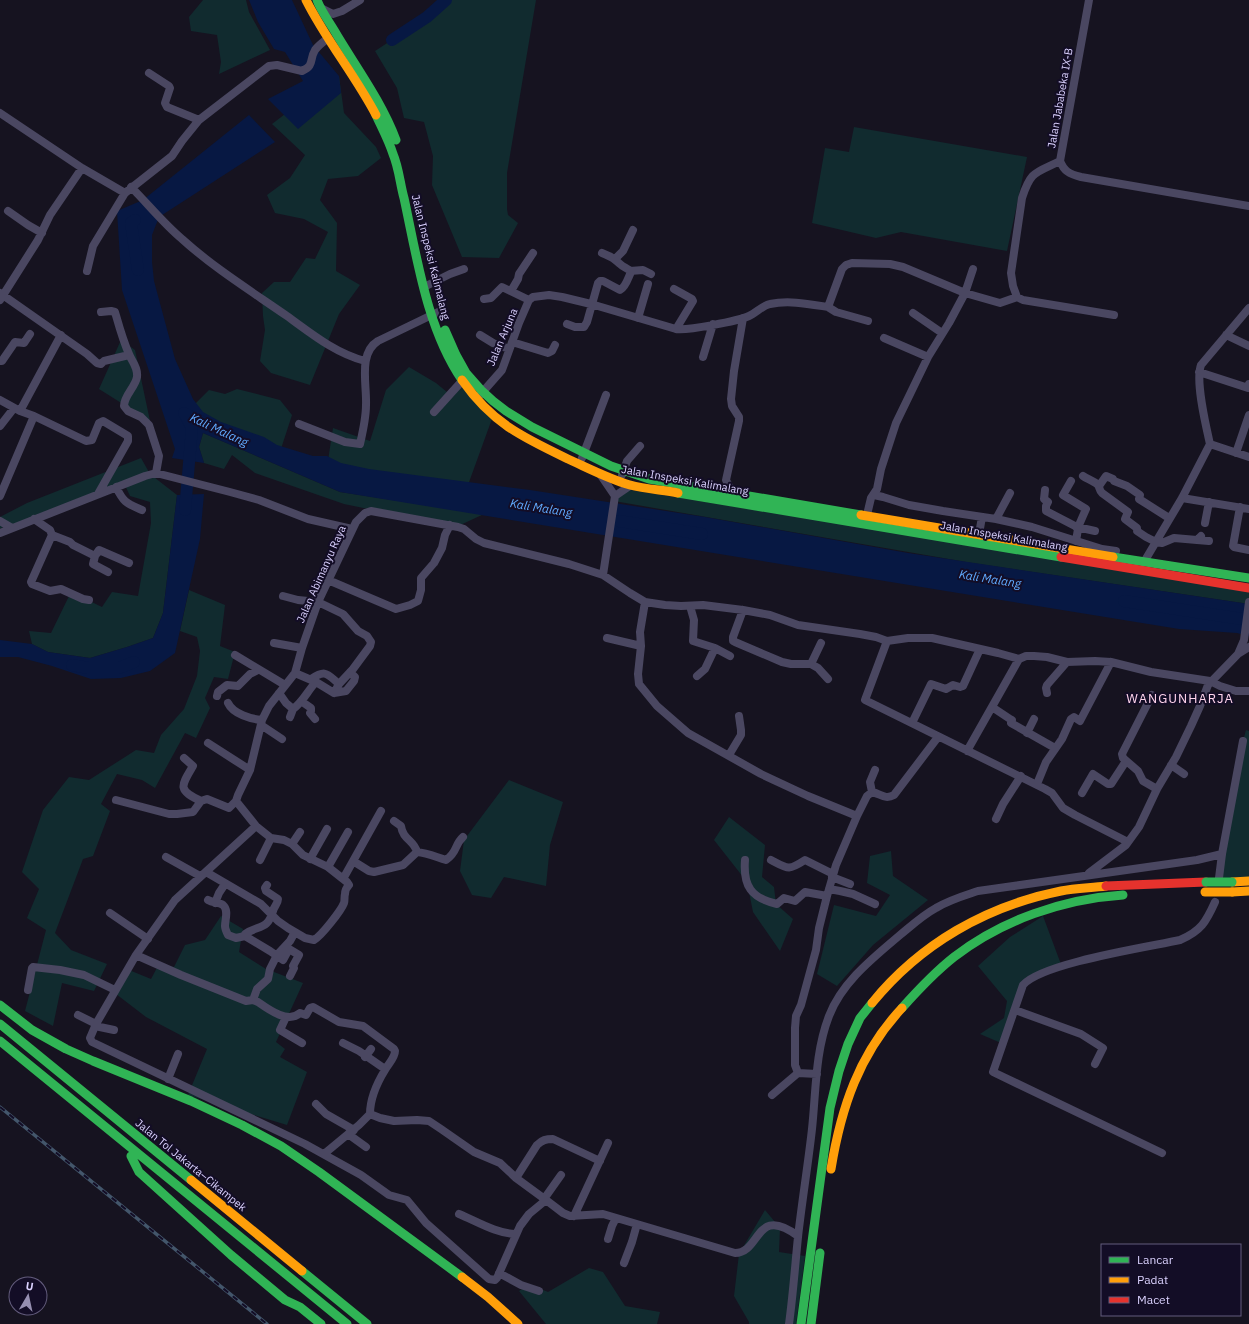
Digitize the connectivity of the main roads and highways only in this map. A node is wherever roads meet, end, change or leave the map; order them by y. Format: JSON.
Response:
{"nodes":[{"id":1,"x":306,"y":0,"type":"edge"},
{"id":2,"x":319,"y":4,"type":"edge"},
{"id":3,"x":332,"y":41,"type":"junction"},
{"id":4,"x":427,"y":286,"type":"junction"},
{"id":5,"x":434,"y":313,"type":"junction"},
{"id":6,"x":480,"y":395,"type":"junction"},
{"id":7,"x":531,"y":427,"type":"junction"},
{"id":8,"x":525,"y":437,"type":"junction"},
{"id":9,"x":748,"y":500,"type":"junction"},
{"id":10,"x":866,"y":519,"type":"junction"},
{"id":11,"x":1249,"y":578,"type":"edge"},
{"id":12,"x":1249,"y":588,"type":"edge"},
{"id":13,"x":1249,"y":881,"type":"edge"},
{"id":14,"x":1249,"y":891,"type":"edge"},
{"id":15,"x":1202,"y":892,"type":"dead end"},
{"id":16,"x":1129,"y":895,"type":"dead end"},
{"id":17,"x":0,"y":1005,"type":"edge"},
{"id":18,"x":0,"y":1024,"type":"edge"},
{"id":19,"x":0,"y":1033,"type":"edge"},
{"id":20,"x":0,"y":1041,"type":"edge"},
{"id":21,"x":0,"y":1053,"type":"edge"},
{"id":22,"x":131,"y":1156,"type":"junction"},
{"id":23,"x":830,"y":1177,"type":"dead end"},
{"id":24,"x":821,"y":1247,"type":"dead end"},
{"id":25,"x":285,"y":1300,"type":"junction"},
{"id":26,"x":300,"y":1319,"type":"dead end"},
{"id":27,"x":321,"y":1324,"type":"edge"},
{"id":28,"x":335,"y":1324,"type":"edge"},
{"id":29,"x":347,"y":1324,"type":"edge"},
{"id":30,"x":361,"y":1324,"type":"edge"},
{"id":31,"x":367,"y":1324,"type":"edge"},
{"id":32,"x":518,"y":1324,"type":"edge"},
{"id":33,"x":801,"y":1324,"type":"edge"},
{"id":34,"x":811,"y":1324,"type":"edge"}],
"edges":[{"from":1,"to":3,"type":"main road","name":"Jalan Inspeksi Kalimalang"},
{"from":2,"to":3,"type":"main road","name":"Jalan Inspeksi Kalimalang"},
{"from":3,"to":4,"type":"main road","name":"Jalan Inspeksi Kalimalang"},
{"from":3,"to":4,"type":"main road","name":"Jalan Inspeksi Kalimalang"},
{"from":4,"to":5,"type":"main road","name":"Jalan Inspeksi Kalimalang"},
{"from":5,"to":6,"type":"main road","name":"Jalan Inspeksi Kalimalang"},
{"from":5,"to":6,"type":"main road","name":"Jalan Inspeksi Kalimalang"},
{"from":6,"to":7,"type":"main road","name":"Jalan Inspeksi Kalimalang"},
{"from":6,"to":8,"type":"main road","name":"Jalan Inspeksi Kalimalang"},
{"from":7,"to":8,"type":"main road"},
{"from":7,"to":9,"type":"main road","name":"Jalan Inspeksi Kalimalang"},
{"from":8,"to":9,"type":"main road","name":"Jalan Inspeksi Kalimalang"},
{"from":9,"to":10,"type":"main road","name":"Jalan Inspeksi Kalimalang"},
{"from":10,"to":11,"type":"main road","name":"Jalan Inspeksi Kalimalang"},
{"from":10,"to":12,"type":"main road","name":"Jalan Inspeksi Kalimalang"},
{"from":13,"to":33,"type":"main road","bridge":true},
{"from":14,"to":15,"type":"main road","bridge":true},
{"from":16,"to":23,"type":"main road"},
{"from":17,"to":32,"type":"main road"},
{"from":18,"to":31,"type":"main road","name":"Jalan Tol Jakarta–Cikampek"},
{"from":19,"to":30,"type":"main road"},
{"from":20,"to":29,"type":"main road"},
{"from":21,"to":22,"type":"main road"},
{"from":22,"to":25,"type":"main road"},
{"from":22,"to":28,"type":"main road"},
{"from":24,"to":34,"type":"main road"},
{"from":25,"to":26,"type":"main road"},
{"from":25,"to":27,"type":"main road"}]}
